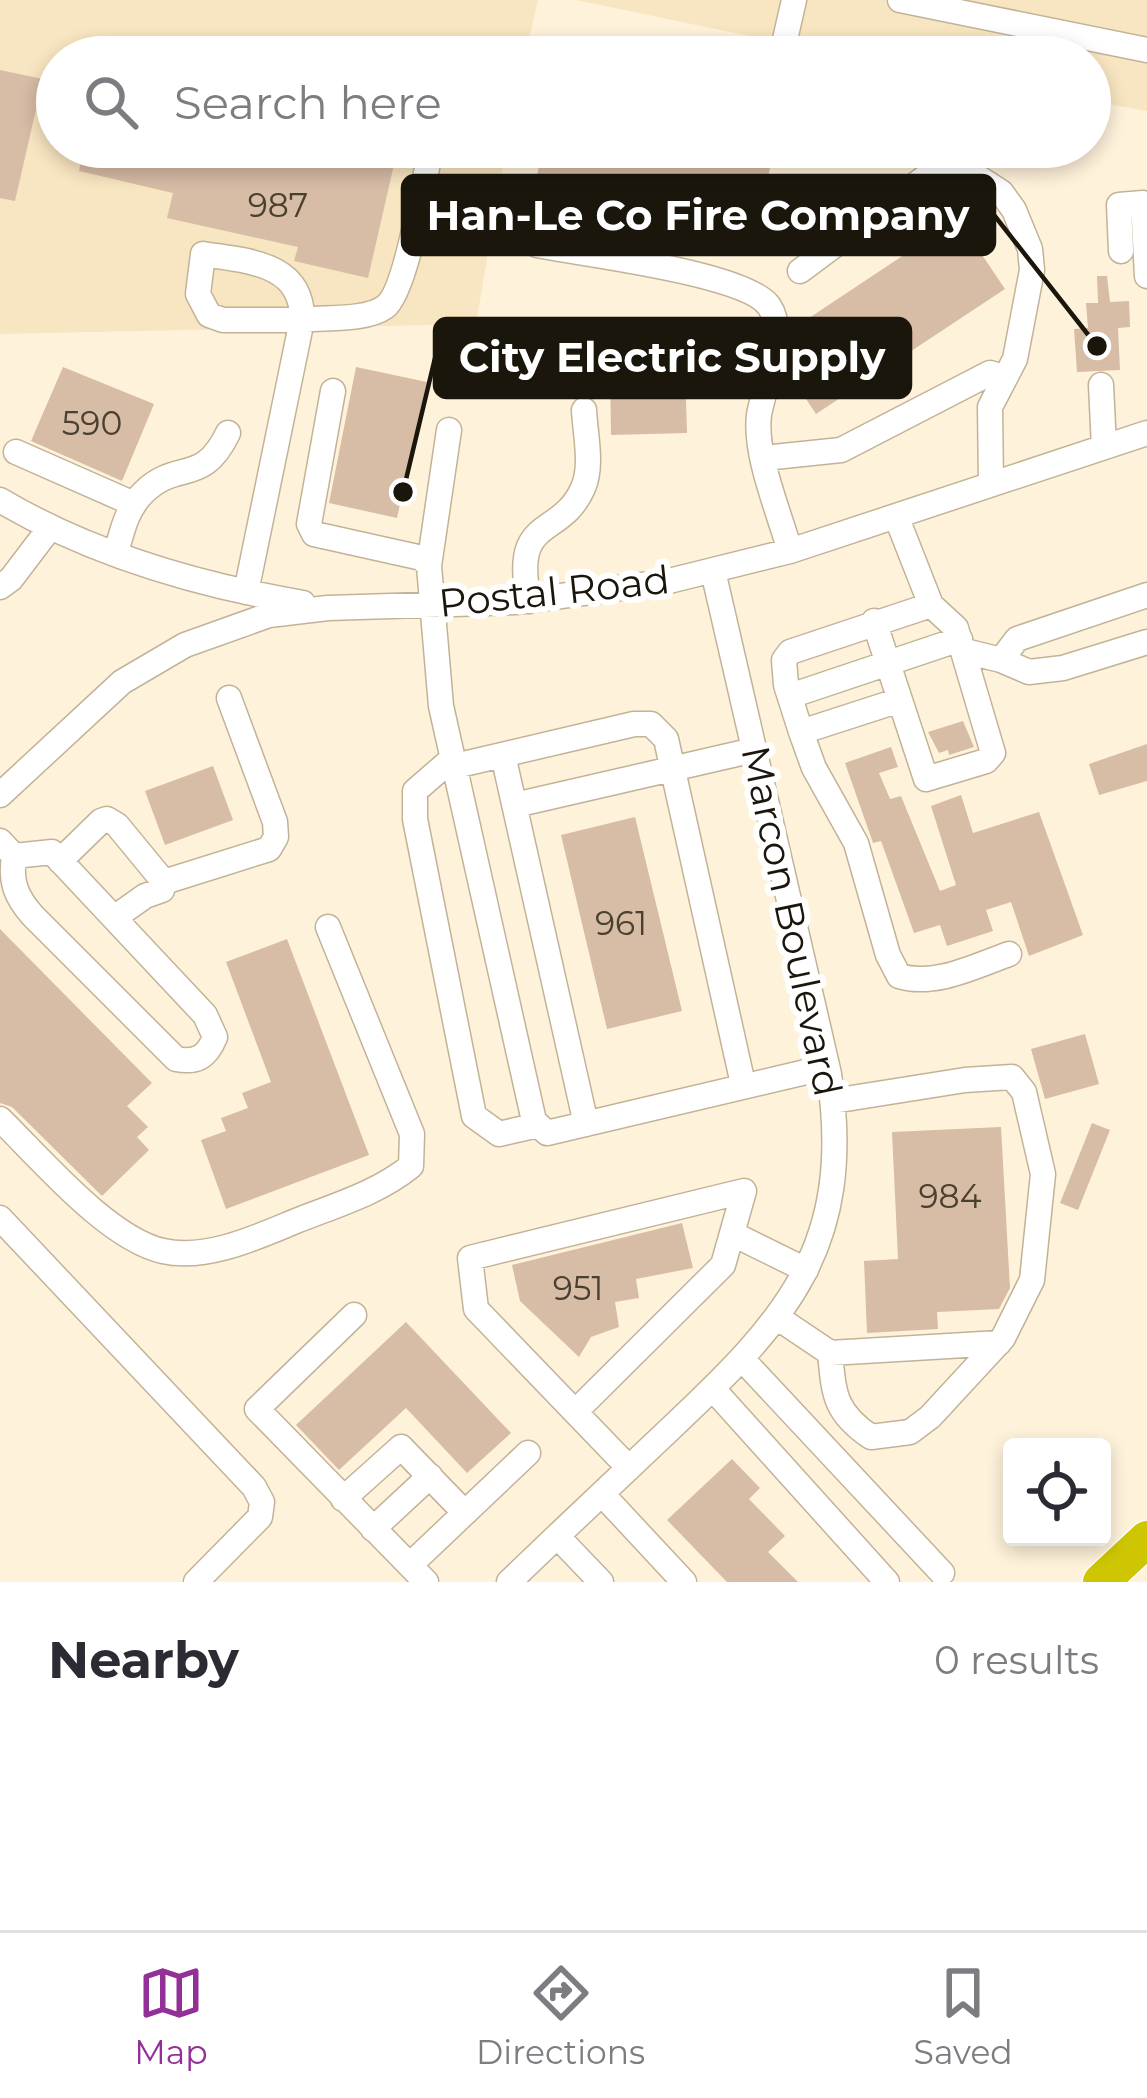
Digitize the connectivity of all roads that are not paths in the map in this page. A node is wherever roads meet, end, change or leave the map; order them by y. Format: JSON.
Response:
{"nodes":[{"id":1,"x":794,"y":0,"type":"edge"},
{"id":2,"x":900,"y":0,"type":"edge"},
{"id":3,"x":786,"y":36,"type":"edge"},
{"id":4,"x":1078,"y":36,"type":"edge"},
{"id":5,"x":1111,"y":43,"type":"edge"},
{"id":6,"x":1147,"y":50,"type":"edge"},
{"id":7,"x":426,"y":168,"type":"edge"},
{"id":8,"x":936,"y":168,"type":"edge"},
{"id":9,"x":966,"y":168,"type":"edge"},
{"id":10,"x":537,"y":245,"type":"dead end"},
{"id":11,"x":1121,"y":251,"type":"dead end"},
{"id":12,"x":800,"y":271,"type":"dead end"},
{"id":13,"x":1147,"y":276,"type":"edge"},
{"id":14,"x":1002,"y":377,"type":"junction"},
{"id":15,"x":1101,"y":385,"type":"dead end"},
{"id":16,"x":333,"y":391,"type":"dead end"},
{"id":17,"x":584,"y":410,"type":"dead end"},
{"id":18,"x":449,"y":430,"type":"dead end"},
{"id":19,"x":228,"y":433,"type":"dead end"},
{"id":20,"x":1147,"y":433,"type":"edge"},
{"id":21,"x":1104,"y":447,"type":"junction"},
{"id":22,"x":16,"y":452,"type":"dead end"},
{"id":23,"x":764,"y":458,"type":"junction"},
{"id":24,"x":991,"y":484,"type":"junction"},
{"id":25,"x":0,"y":500,"type":"edge"},
{"id":26,"x":134,"y":505,"type":"junction"},
{"id":27,"x":896,"y":516,"type":"junction"},
{"id":28,"x":49,"y":529,"type":"junction"},
{"id":29,"x":790,"y":551,"type":"junction"},
{"id":30,"x":116,"y":553,"type":"junction"},
{"id":31,"x":429,"y":566,"type":"junction"},
{"id":32,"x":713,"y":571,"type":"junction"},
{"id":33,"x":0,"y":587,"type":"edge"},
{"id":34,"x":247,"y":592,"type":"junction"},
{"id":35,"x":1147,"y":595,"type":"edge"},
{"id":36,"x":529,"y":601,"type":"junction"},
{"id":37,"x":931,"y":605,"type":"junction"},
{"id":38,"x":433,"y":606,"type":"junction"},
{"id":39,"x":328,"y":608,"type":"junction"},
{"id":40,"x":874,"y":621,"type":"junction"},
{"id":41,"x":1147,"y":643,"type":"edge"},
{"id":42,"x":962,"y":645,"type":"junction"},
{"id":43,"x":1001,"y":659,"type":"junction"},
{"id":44,"x":888,"y":663,"type":"junction"},
{"id":45,"x":790,"y":696,"type":"junction"},
{"id":46,"x":229,"y":698,"type":"dead end"},
{"id":47,"x":900,"y":700,"type":"junction"},
{"id":48,"x":801,"y":732,"type":"junction"},
{"id":49,"x":754,"y":750,"type":"junction"},
{"id":50,"x":503,"y":754,"type":"junction"},
{"id":51,"x":454,"y":762,"type":"junction"},
{"id":52,"x":673,"y":768,"type":"junction"},
{"id":53,"x":5,"y":784,"type":"edge"},
{"id":54,"x":515,"y":805,"type":"junction"},
{"id":55,"x":7,"y":849,"type":"edge"},
{"id":56,"x":60,"y":861,"type":"junction"},
{"id":57,"x":164,"y":882,"type":"junction"},
{"id":58,"x":114,"y":918,"type":"junction"},
{"id":59,"x":328,"y":927,"type":"dead end"},
{"id":60,"x":1009,"y":954,"type":"dead end"},
{"id":61,"x":827,"y":1067,"type":"junction"},
{"id":62,"x":743,"y":1084,"type":"junction"},
{"id":63,"x":832,"y":1100,"type":"junction"},
{"id":64,"x":0,"y":1119,"type":"edge"},
{"id":65,"x":586,"y":1124,"type":"junction"},
{"id":66,"x":538,"y":1125,"type":"junction"},
{"id":67,"x":0,"y":1218,"type":"edge"},
{"id":68,"x":735,"y":1235,"type":"junction"},
{"id":69,"x":806,"y":1270,"type":"junction"},
{"id":70,"x":354,"y":1315,"type":"dead end"},
{"id":71,"x":778,"y":1318,"type":"junction"},
{"id":72,"x":999,"y":1342,"type":"junction"},
{"id":73,"x":830,"y":1352,"type":"junction"},
{"id":74,"x":743,"y":1360,"type":"junction"},
{"id":75,"x":713,"y":1389,"type":"junction"},
{"id":76,"x":576,"y":1412,"type":"junction"},
{"id":77,"x":528,"y":1454,"type":"dead end"},
{"id":78,"x":629,"y":1468,"type":"junction"},
{"id":79,"x":430,"y":1476,"type":"junction"},
{"id":80,"x":602,"y":1494,"type":"junction"},
{"id":81,"x":343,"y":1499,"type":"junction"},
{"id":82,"x":465,"y":1513,"type":"junction"},
{"id":83,"x":373,"y":1529,"type":"junction"},
{"id":84,"x":557,"y":1536,"type":"junction"},
{"id":85,"x":1147,"y":1539,"type":"edge"},
{"id":86,"x":418,"y":1573,"type":"edge"},
{"id":87,"x":943,"y":1573,"type":"dead end"},
{"id":88,"x":1147,"y":1573,"type":"edge"},
{"id":89,"x":196,"y":1582,"type":"edge"},
{"id":90,"x":509,"y":1582,"type":"edge"},
{"id":91,"x":601,"y":1582,"type":"edge"},
{"id":92,"x":684,"y":1582,"type":"edge"},
{"id":93,"x":887,"y":1582,"type":"edge"},
{"id":94,"x":1101,"y":1582,"type":"edge"},
{"id":95,"x":1137,"y":1582,"type":"edge"}],
"edges":[{"from":1,"to":3,"type":"street"},
{"from":2,"to":4,"type":"street"},
{"from":5,"to":6,"type":"street"},
{"from":7,"to":34,"type":"street"},
{"from":8,"to":12,"type":"street"},
{"from":9,"to":14,"type":"street"},
{"from":10,"to":23,"type":"street"},
{"from":11,"to":13,"type":"street"},
{"from":14,"to":23,"type":"street"},
{"from":14,"to":24,"type":"street"},
{"from":15,"to":21,"type":"street"},
{"from":16,"to":31,"type":"street"},
{"from":17,"to":36,"type":"street"},
{"from":18,"to":31,"type":"street"},
{"from":19,"to":26,"type":"street"},
{"from":20,"to":21,"type":"street","name":"Postal Road"},
{"from":21,"to":24,"type":"street","name":"Postal Road"},
{"from":22,"to":26,"type":"street"},
{"from":23,"to":29,"type":"street"},
{"from":24,"to":27,"type":"street","name":"Postal Road"},
{"from":25,"to":28,"type":"street"},
{"from":26,"to":30,"type":"street"},
{"from":27,"to":29,"type":"street","name":"Postal Road"},
{"from":27,"to":37,"type":"street"},
{"from":28,"to":30,"type":"street"},
{"from":28,"to":33,"type":"street"},
{"from":29,"to":32,"type":"street","name":"Postal Road"},
{"from":30,"to":34,"type":"street"},
{"from":31,"to":38,"type":"street"},
{"from":32,"to":36,"type":"street","name":"Postal Road"},
{"from":32,"to":49,"type":"street","name":"Marcon Boulevard"},
{"from":34,"to":39,"type":"street"},
{"from":35,"to":43,"type":"street"},
{"from":36,"to":38,"type":"street","name":"Postal Road"},
{"from":37,"to":40,"type":"street"},
{"from":37,"to":42,"type":"street"},
{"from":38,"to":39,"type":"street","name":"Postal Road"},
{"from":38,"to":51,"type":"street"},
{"from":39,"to":53,"type":"street","name":"Postal Road"},
{"from":40,"to":44,"type":"street"},
{"from":40,"to":45,"type":"street"},
{"from":41,"to":43,"type":"street"},
{"from":42,"to":43,"type":"street"},
{"from":42,"to":44,"type":"street"},
{"from":42,"to":47,"type":"street"},
{"from":44,"to":45,"type":"street"},
{"from":44,"to":47,"type":"street"},
{"from":45,"to":48,"type":"street"},
{"from":46,"to":57,"type":"street"},
{"from":47,"to":48,"type":"street"},
{"from":48,"to":60,"type":"street"},
{"from":49,"to":52,"type":"street"},
{"from":49,"to":61,"type":"street","name":"Marcon Boulevard"},
{"from":50,"to":51,"type":"street"},
{"from":50,"to":52,"type":"street"},
{"from":50,"to":54,"type":"street"},
{"from":51,"to":66,"type":"street"},
{"from":51,"to":66,"type":"street"},
{"from":52,"to":54,"type":"street"},
{"from":52,"to":62,"type":"street"},
{"from":54,"to":65,"type":"street"},
{"from":55,"to":56,"type":"street"},
{"from":55,"to":58,"type":"street"},
{"from":56,"to":57,"type":"street"},
{"from":56,"to":58,"type":"street"},
{"from":57,"to":58,"type":"street"},
{"from":59,"to":64,"type":"street"},
{"from":61,"to":62,"type":"street"},
{"from":61,"to":63,"type":"street","name":"Marcon Boulevard"},
{"from":62,"to":65,"type":"street"},
{"from":63,"to":69,"type":"street","name":"Marcon Boulevard"},
{"from":63,"to":72,"type":"street"},
{"from":65,"to":66,"type":"street"},
{"from":67,"to":89,"type":"street"},
{"from":68,"to":69,"type":"street"},
{"from":68,"to":76,"type":"street"},
{"from":68,"to":76,"type":"street"},
{"from":69,"to":71,"type":"street","name":"Marcon Boulevard"},
{"from":70,"to":81,"type":"street"},
{"from":71,"to":73,"type":"street"},
{"from":71,"to":74,"type":"street","name":"Marcon Boulevard"},
{"from":72,"to":73,"type":"street"},
{"from":72,"to":73,"type":"street"},
{"from":74,"to":75,"type":"street","name":"Marcon Boulevard"},
{"from":74,"to":87,"type":"street"},
{"from":75,"to":78,"type":"street","name":"Marcon Boulevard"},
{"from":75,"to":93,"type":"street"},
{"from":76,"to":78,"type":"street"},
{"from":77,"to":82,"type":"street"},
{"from":78,"to":80,"type":"street","name":"Marcon Boulevard"},
{"from":79,"to":81,"type":"street"},
{"from":79,"to":82,"type":"street"},
{"from":79,"to":83,"type":"street"},
{"from":80,"to":84,"type":"street","name":"Marcon Boulevard"},
{"from":80,"to":92,"type":"street"},
{"from":81,"to":83,"type":"street"},
{"from":82,"to":86,"type":"street"},
{"from":83,"to":86,"type":"street"},
{"from":84,"to":90,"type":"street","name":"Marcon Boulevard"},
{"from":84,"to":91,"type":"street"},
{"from":85,"to":94,"type":"highway"},
{"from":88,"to":95,"type":"highway"}]}
